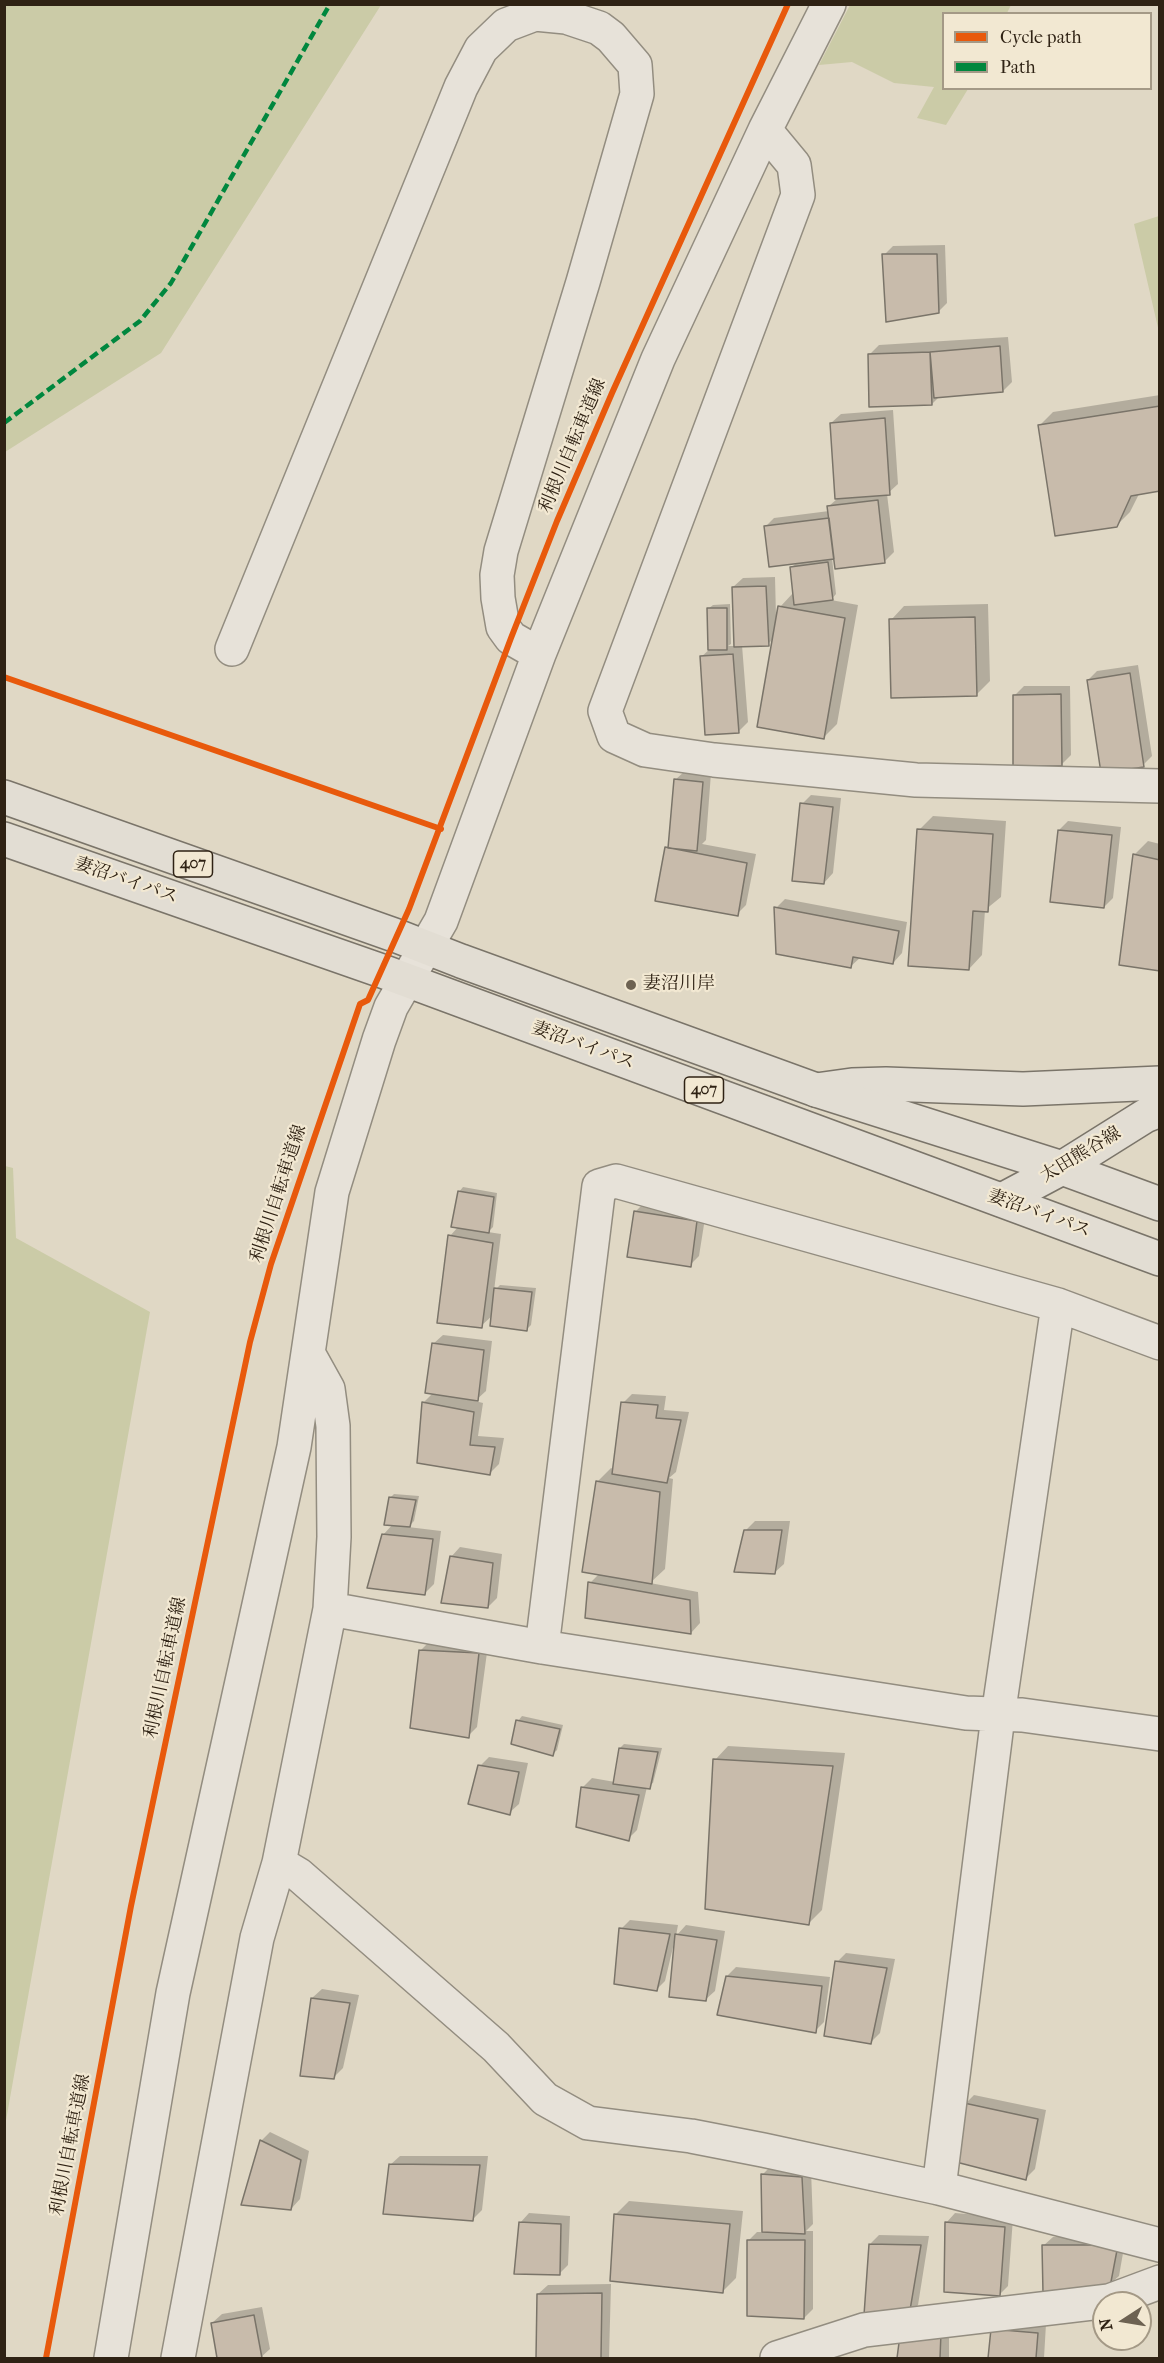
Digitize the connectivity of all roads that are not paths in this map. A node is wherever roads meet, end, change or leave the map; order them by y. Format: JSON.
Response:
{"nodes":[{"id":1,"x":829,"y":4,"type":"edge"},
{"id":2,"x":765,"y":130,"type":"junction"},
{"id":3,"x":232,"y":649,"type":"dead end"},
{"id":4,"x":539,"y":654,"type":"junction"},
{"id":5,"x":1160,"y":786,"type":"edge"},
{"id":6,"x":4,"y":797,"type":"edge"},
{"id":7,"x":4,"y":839,"type":"edge"},
{"id":8,"x":427,"y":948,"type":"junction"},
{"id":9,"x":406,"y":981,"type":"junction"},
{"id":10,"x":1160,"y":1083,"type":"edge"},
{"id":11,"x":816,"y":1090,"type":"junction"},
{"id":12,"x":1160,"y":1110,"type":"edge"},
{"id":13,"x":1062,"y":1168,"type":"junction"},
{"id":14,"x":1002,"y":1200,"type":"junction"},
{"id":15,"x":1160,"y":1204,"type":"edge"},
{"id":16,"x":1160,"y":1259,"type":"edge"},
{"id":17,"x":1058,"y":1305,"type":"junction"},
{"id":18,"x":1160,"y":1343,"type":"edge"},
{"id":19,"x":308,"y":1353,"type":"junction"},
{"id":20,"x":330,"y":1609,"type":"junction"},
{"id":21,"x":542,"y":1647,"type":"junction"},
{"id":22,"x":998,"y":1716,"type":"junction"},
{"id":23,"x":1160,"y":1734,"type":"edge"},
{"id":24,"x":279,"y":1863,"type":"junction"},
{"id":25,"x":939,"y":2188,"type":"junction"},
{"id":26,"x":1160,"y":2245,"type":"edge"},
{"id":27,"x":1160,"y":2282,"type":"edge"},
{"id":28,"x":111,"y":2358,"type":"edge"},
{"id":29,"x":178,"y":2358,"type":"edge"},
{"id":30,"x":777,"y":2358,"type":"edge"}],
"edges":[{"from":1,"to":2,"type":"street"},
{"from":2,"to":4,"type":"street"},
{"from":2,"to":5,"type":"street"},
{"from":3,"to":4,"type":"street"},
{"from":4,"to":8,"type":"street"},
{"from":6,"to":8,"type":"main road","number":"407"},
{"from":7,"to":9,"type":"main road","name":"妻沼バイパス","number":"407"},
{"from":8,"to":9,"type":"street"},
{"from":8,"to":11,"type":"main road","number":"407"},
{"from":9,"to":14,"type":"main road","name":"妻沼バイパス","number":"407"},
{"from":9,"to":19,"type":"street"},
{"from":10,"to":11,"type":"main road"},
{"from":11,"to":13,"type":"main road","number":"407"},
{"from":12,"to":13,"type":"main road","name":"太田熊谷線"},
{"from":13,"to":14,"type":"main road","name":"太田熊谷線"},
{"from":13,"to":15,"type":"main road","number":"407"},
{"from":14,"to":16,"type":"main road","name":"妻沼バイパス","number":"407"},
{"from":17,"to":18,"type":"street"},
{"from":17,"to":21,"type":"street"},
{"from":17,"to":22,"type":"street"},
{"from":19,"to":20,"type":"street"},
{"from":19,"to":28,"type":"street"},
{"from":20,"to":21,"type":"street"},
{"from":20,"to":24,"type":"street"},
{"from":21,"to":22,"type":"street"},
{"from":22,"to":23,"type":"street"},
{"from":22,"to":25,"type":"street"},
{"from":24,"to":25,"type":"street"},
{"from":24,"to":29,"type":"street"},
{"from":25,"to":26,"type":"street"},
{"from":27,"to":30,"type":"street"}]}
